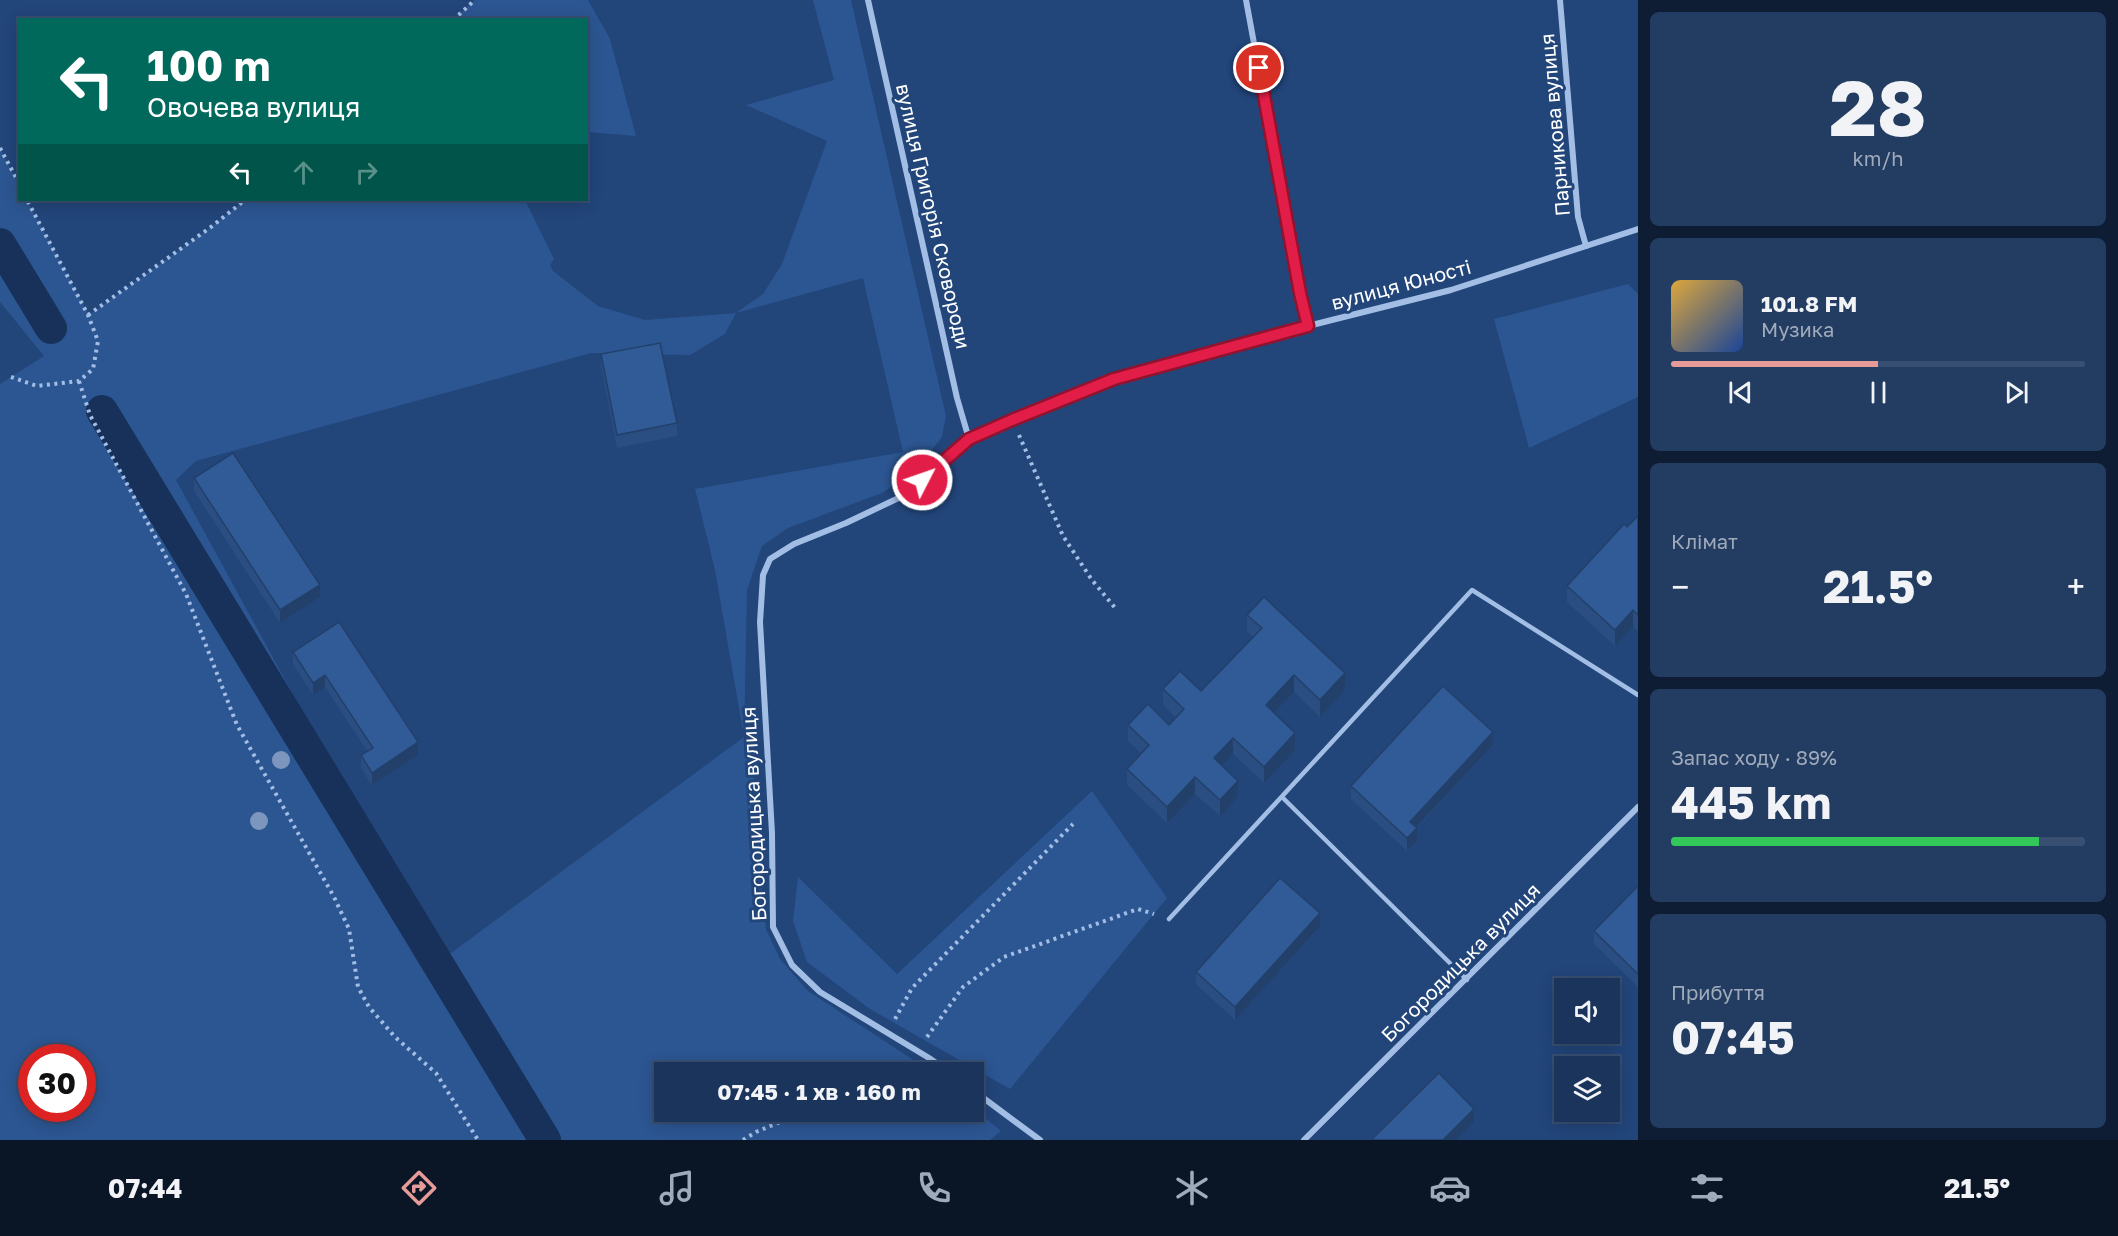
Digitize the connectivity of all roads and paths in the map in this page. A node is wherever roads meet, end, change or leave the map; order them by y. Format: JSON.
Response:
{"nodes":[{"id":1,"x":475,"y":0,"type":"edge"},
{"id":2,"x":868,"y":0,"type":"edge"},
{"id":3,"x":1246,"y":0,"type":"edge"},
{"id":4,"x":1560,"y":0,"type":"edge"},
{"id":5,"x":455,"y":18,"type":"edge"},
{"id":6,"x":0,"y":148,"type":"edge"},
{"id":7,"x":18,"y":181,"type":"edge"},
{"id":8,"x":28,"y":201,"type":"edge"},
{"id":9,"x":244,"y":201,"type":"edge"},
{"id":10,"x":1638,"y":229,"type":"edge"},
{"id":11,"x":1586,"y":246,"type":"junction"},
{"id":12,"x":88,"y":315,"type":"junction"},
{"id":13,"x":1308,"y":326,"type":"junction"},
{"id":14,"x":11,"y":376,"type":"dead end"},
{"id":15,"x":79,"y":381,"type":"junction"},
{"id":16,"x":1012,"y":420,"type":"junction"},
{"id":17,"x":969,"y":439,"type":"junction"},
{"id":18,"x":763,"y":574,"type":"joint"},
{"id":19,"x":1116,"y":609,"type":"dead end"},
{"id":20,"x":1638,"y":695,"type":"edge"},
{"id":21,"x":1282,"y":797,"type":"junction"},
{"id":22,"x":1638,"y":807,"type":"edge"},
{"id":23,"x":1072,"y":824,"type":"dead end"},
{"id":24,"x":1169,"y":919,"type":"joint"},
{"id":25,"x":1467,"y":980,"type":"junction"},
{"id":26,"x":887,"y":1033,"type":"junction"},
{"id":27,"x":917,"y":1051,"type":"junction"},
{"id":28,"x":934,"y":1062,"type":"edge"},
{"id":29,"x":984,"y":1098,"type":"edge"},
{"id":30,"x":780,"y":1122,"type":"edge"},
{"id":31,"x":478,"y":1140,"type":"edge"},
{"id":32,"x":744,"y":1140,"type":"edge"},
{"id":33,"x":1040,"y":1140,"type":"edge"},
{"id":34,"x":1304,"y":1140,"type":"edge"}],
"edges":[{"from":1,"to":5,"type":"path"},
{"from":2,"to":17,"type":"street","name":"вулиця Григорія Сковороди"},
{"from":3,"to":13,"type":"street"},
{"from":4,"to":11,"type":"street","name":"Парникова вулиця"},
{"from":6,"to":7,"type":"path"},
{"from":8,"to":12,"type":"path"},
{"from":9,"to":12,"type":"path"},
{"from":10,"to":11,"type":"street","name":"вулиця Юності"},
{"from":11,"to":13,"type":"street","name":"вулиця Юності"},
{"from":12,"to":15,"type":"path"},
{"from":13,"to":16,"type":"street","name":"вулиця Юності"},
{"from":14,"to":15,"type":"path"},
{"from":15,"to":31,"type":"path"},
{"from":16,"to":17,"type":"street","name":"вулиця Юності"},
{"from":16,"to":19,"type":"path"},
{"from":17,"to":18,"type":"street","name":"вулиця Юності"},
{"from":18,"to":26,"type":"street","name":"Богородицька вулиця"},
{"from":20,"to":21,"type":"lane"},
{"from":21,"to":24,"type":"lane"},
{"from":21,"to":25,"type":"lane"},
{"from":22,"to":25,"type":"street","name":"Богородицька вулиця"},
{"from":23,"to":26,"type":"path"},
{"from":24,"to":27,"type":"path"},
{"from":25,"to":34,"type":"street","name":"Богородицька вулиця"},
{"from":26,"to":27,"type":"street","name":"Богородицька вулиця"},
{"from":27,"to":28,"type":"street","name":"Богородицька вулиця"},
{"from":29,"to":33,"type":"street"},
{"from":30,"to":32,"type":"path"}]}
